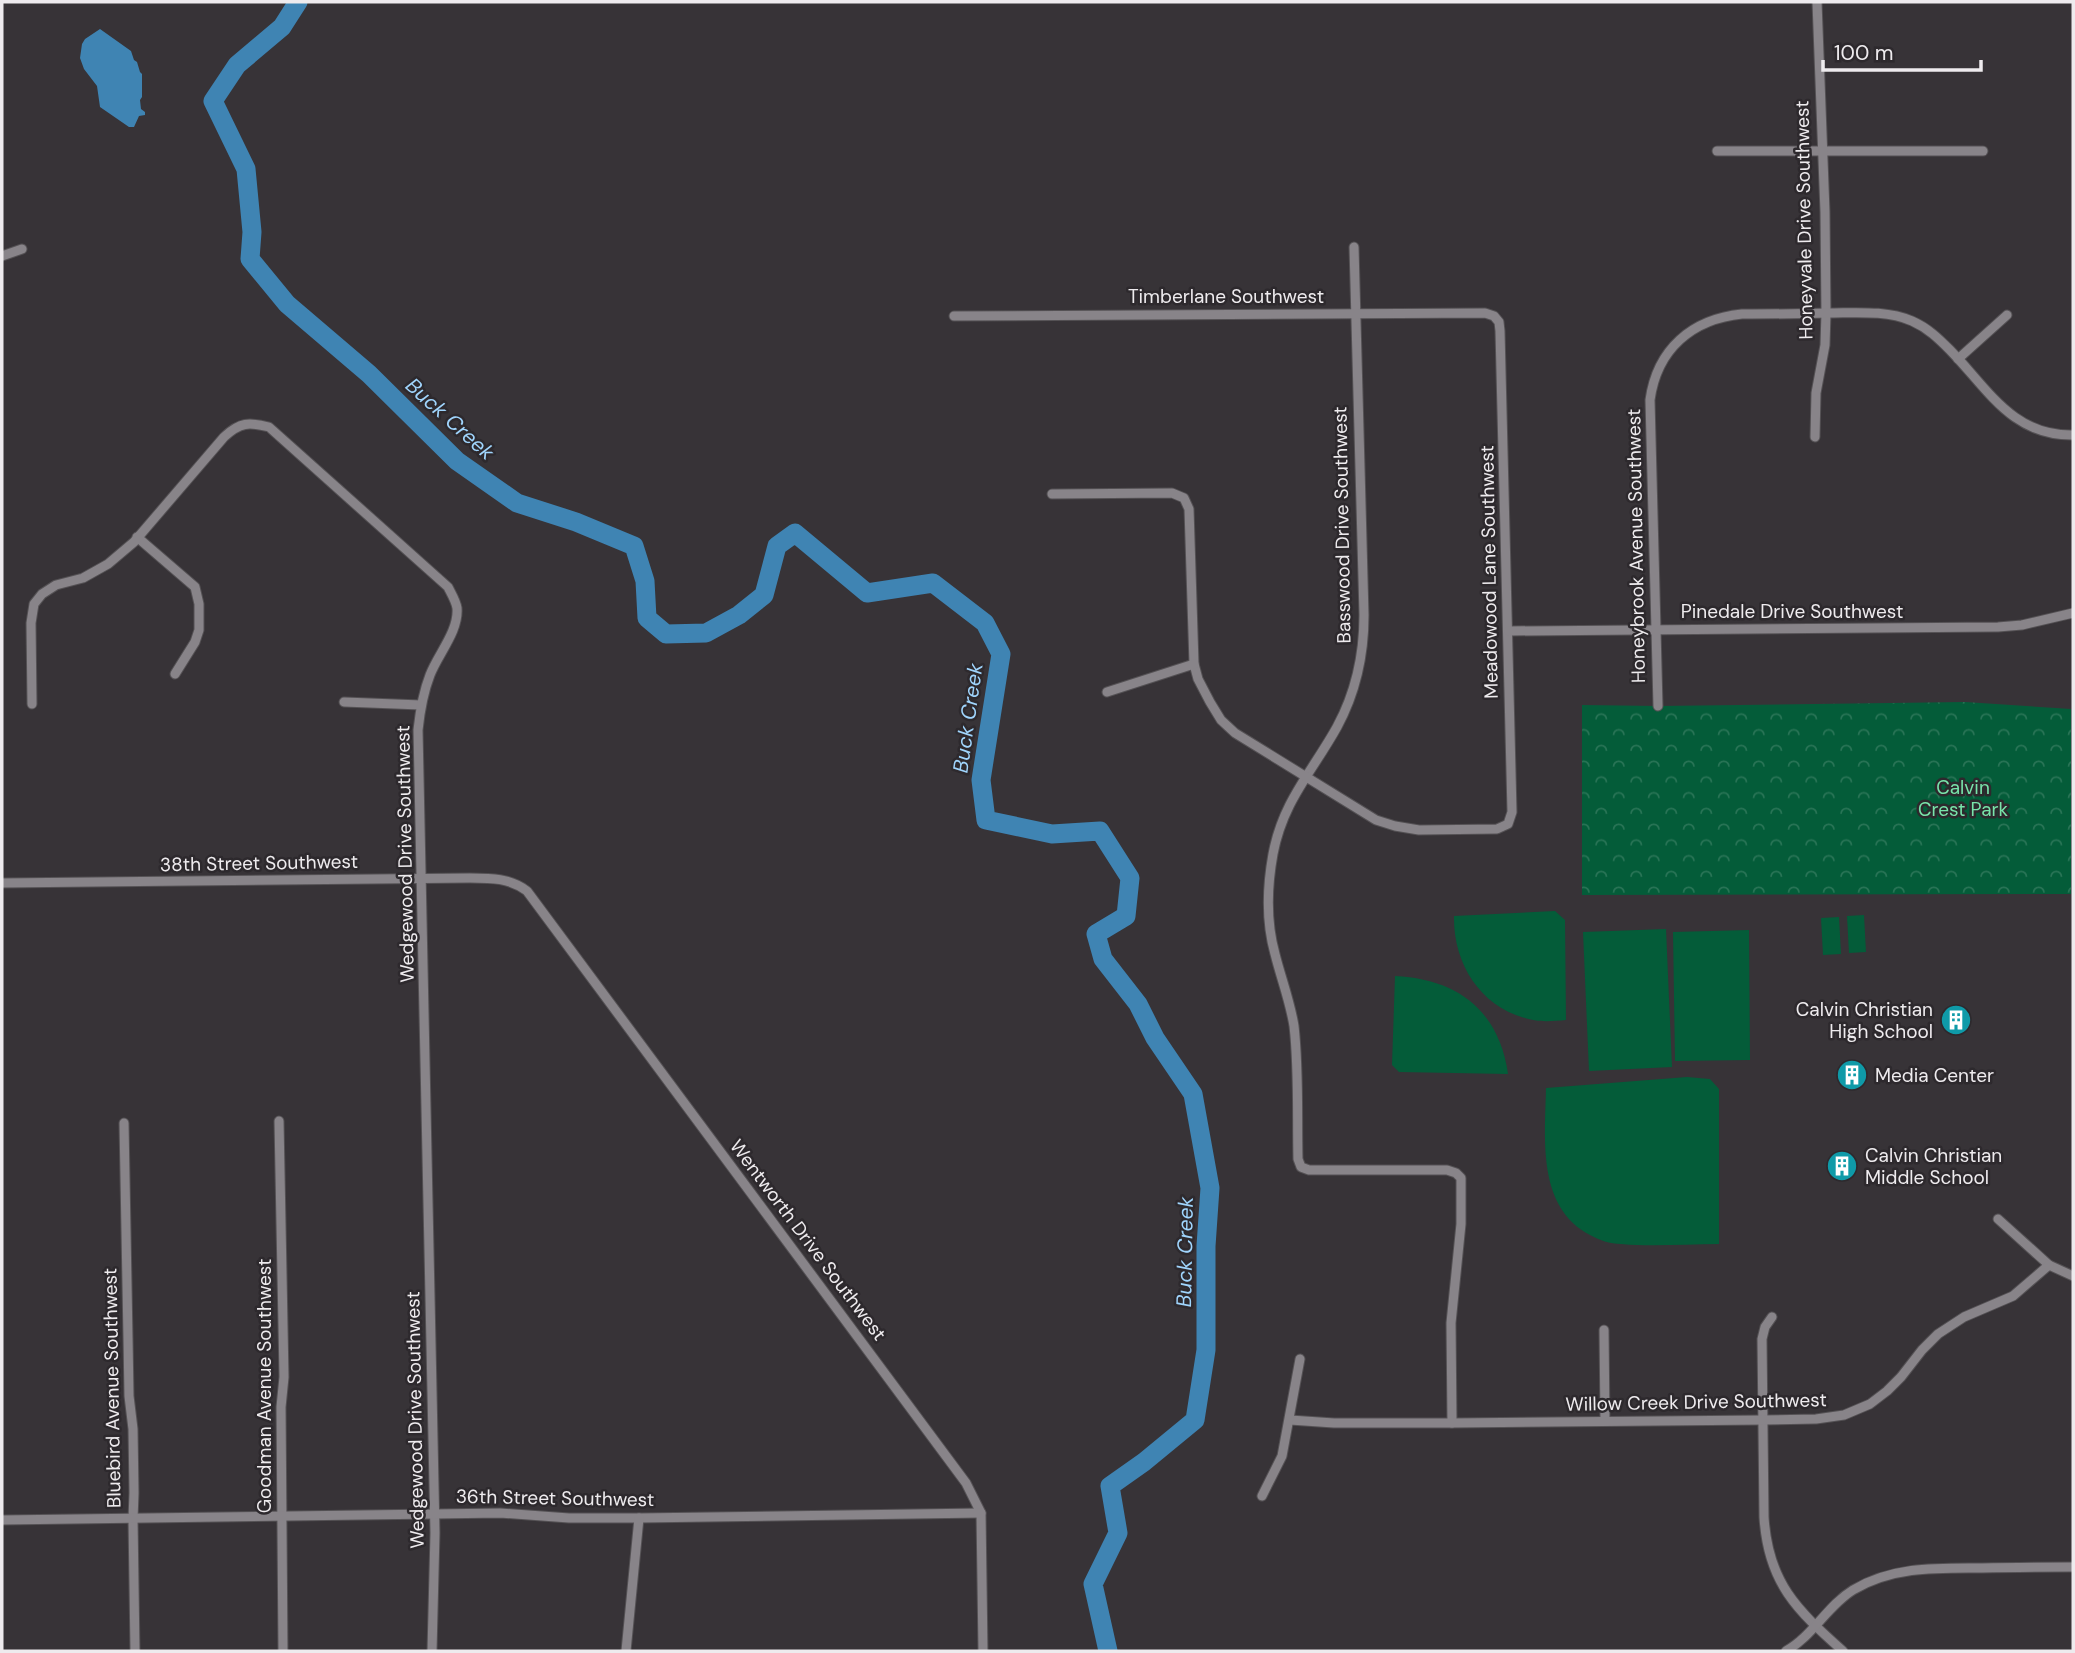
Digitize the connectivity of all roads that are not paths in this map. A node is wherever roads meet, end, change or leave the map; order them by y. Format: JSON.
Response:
{"nodes":[{"id":1,"x":1817,"y":2,"type":"edge"},
{"id":2,"x":1822,"y":151,"type":"junction"},
{"id":3,"x":1983,"y":151,"type":"dead end"},
{"id":4,"x":1717,"y":152,"type":"dead end"},
{"id":5,"x":1354,"y":247,"type":"dead end"},
{"id":6,"x":22,"y":249,"type":"dead end"},
{"id":7,"x":2,"y":256,"type":"edge"},
{"id":8,"x":1356,"y":313,"type":"junction"},
{"id":9,"x":1826,"y":313,"type":"junction"},
{"id":10,"x":2007,"y":315,"type":"dead end"},
{"id":11,"x":954,"y":316,"type":"dead end"},
{"id":12,"x":1497,"y":319,"type":"joint"},
{"id":13,"x":1958,"y":359,"type":"junction"},
{"id":14,"x":2073,"y":435,"type":"edge"},
{"id":15,"x":1815,"y":436,"type":"dead end"},
{"id":16,"x":1052,"y":494,"type":"dead end"},
{"id":17,"x":137,"y":537,"type":"junction"},
{"id":18,"x":2073,"y":613,"type":"edge"},
{"id":19,"x":1656,"y":630,"type":"junction"},
{"id":20,"x":1509,"y":632,"type":"junction"},
{"id":21,"x":1194,"y":664,"type":"junction"},
{"id":22,"x":175,"y":674,"type":"dead end"},
{"id":23,"x":1107,"y":692,"type":"dead end"},
{"id":24,"x":344,"y":702,"type":"dead end"},
{"id":25,"x":32,"y":704,"type":"dead end"},
{"id":26,"x":421,"y":705,"type":"junction"},
{"id":27,"x":1658,"y":706,"type":"dead end"},
{"id":28,"x":1304,"y":777,"type":"junction"},
{"id":29,"x":421,"y":878,"type":"junction"},
{"id":30,"x":516,"y":882,"type":"joint"},
{"id":31,"x":2,"y":883,"type":"edge"},
{"id":32,"x":279,"y":1121,"type":"dead end"},
{"id":33,"x":124,"y":1123,"type":"dead end"},
{"id":34,"x":1998,"y":1219,"type":"dead end"},
{"id":35,"x":2049,"y":1265,"type":"junction"},
{"id":36,"x":2073,"y":1276,"type":"edge"},
{"id":37,"x":1772,"y":1317,"type":"dead end"},
{"id":38,"x":1604,"y":1330,"type":"dead end"},
{"id":39,"x":1300,"y":1359,"type":"dead end"},
{"id":40,"x":1290,"y":1420,"type":"junction"},
{"id":41,"x":1763,"y":1420,"type":"junction"},
{"id":42,"x":1605,"y":1421,"type":"junction"},
{"id":43,"x":1452,"y":1423,"type":"junction"},
{"id":44,"x":1262,"y":1496,"type":"dead end"},
{"id":45,"x":981,"y":1513,"type":"junction"},
{"id":46,"x":434,"y":1514,"type":"junction"},
{"id":47,"x":281,"y":1515,"type":"junction"},
{"id":48,"x":639,"y":1518,"type":"junction"},
{"id":49,"x":133,"y":1519,"type":"junction"},
{"id":50,"x":2,"y":1520,"type":"edge"},
{"id":51,"x":2073,"y":1567,"type":"edge"},
{"id":52,"x":1815,"y":1626,"type":"junction"},
{"id":53,"x":135,"y":1651,"type":"edge"},
{"id":54,"x":283,"y":1651,"type":"edge"},
{"id":55,"x":432,"y":1651,"type":"edge"},
{"id":56,"x":626,"y":1651,"type":"edge"},
{"id":57,"x":983,"y":1651,"type":"edge"},
{"id":58,"x":1786,"y":1651,"type":"edge"},
{"id":59,"x":1843,"y":1651,"type":"edge"}],
"edges":[{"from":1,"to":2,"type":"street","name":"Honeyvale Drive Southwest"},
{"from":2,"to":3,"type":"street"},
{"from":2,"to":4,"type":"street"},
{"from":2,"to":9,"type":"street","name":"Honeyvale Drive Southwest"},
{"from":5,"to":8,"type":"street","name":"Basswood Drive Southwest"},
{"from":6,"to":7,"type":"street"},
{"from":8,"to":11,"type":"street","name":"Timberlane Southwest"},
{"from":8,"to":12,"type":"street","name":"Timberlane Southwest"},
{"from":8,"to":28,"type":"street","name":"Basswood Drive Southwest"},
{"from":9,"to":13,"type":"street"},
{"from":9,"to":15,"type":"street","name":"Honeyvale Drive Southwest"},
{"from":9,"to":19,"type":"street","name":"Honeybrook Avenue Southwest"},
{"from":10,"to":13,"type":"street"},
{"from":12,"to":20,"type":"street","name":"Meadowood Lane Southwest"},
{"from":13,"to":14,"type":"street"},
{"from":16,"to":21,"type":"street"},
{"from":17,"to":22,"type":"street"},
{"from":17,"to":25,"type":"street","name":"Wedgewood Drive Southwest"},
{"from":17,"to":26,"type":"street","name":"Wedgewood Drive Southwest"},
{"from":18,"to":19,"type":"street","name":"Pinedale Drive Southwest"},
{"from":19,"to":20,"type":"street","name":"Pinedale Drive Southwest"},
{"from":19,"to":27,"type":"street","name":"Honeybrook Avenue Southwest"},
{"from":20,"to":28,"type":"street","name":"Meadowood Lane Southwest"},
{"from":21,"to":23,"type":"street"},
{"from":21,"to":28,"type":"street"},
{"from":24,"to":26,"type":"street"},
{"from":26,"to":29,"type":"street","name":"Wedgewood Drive Southwest"},
{"from":28,"to":43,"type":"street","name":"Basswood Drive Southwest"},
{"from":29,"to":30,"type":"street","name":"38th Street Southwest"},
{"from":29,"to":31,"type":"street","name":"38th Street Southwest"},
{"from":29,"to":46,"type":"street","name":"Wedgewood Drive Southwest"},
{"from":30,"to":45,"type":"street","name":"Wentworth Drive Southwest"},
{"from":32,"to":47,"type":"street","name":"Goodman Avenue Southwest"},
{"from":33,"to":49,"type":"street","name":"Bluebird Avenue Southwest"},
{"from":34,"to":35,"type":"street"},
{"from":35,"to":36,"type":"street"},
{"from":35,"to":41,"type":"street","name":"Willow Creek Drive Southwest"},
{"from":37,"to":41,"type":"street"},
{"from":38,"to":42,"type":"street"},
{"from":39,"to":40,"type":"street"},
{"from":40,"to":43,"type":"street","name":"Willow Creek Drive Southwest"},
{"from":40,"to":44,"type":"street"},
{"from":41,"to":42,"type":"street","name":"Willow Creek Drive Southwest"},
{"from":41,"to":52,"type":"street"},
{"from":42,"to":43,"type":"street","name":"Willow Creek Drive Southwest"},
{"from":45,"to":48,"type":"street","name":"36th Street Southwest"},
{"from":45,"to":57,"type":"street","name":"Wentworth Drive Southwest"},
{"from":46,"to":47,"type":"street","name":"36th Street Southwest"},
{"from":46,"to":48,"type":"street","name":"36th Street Southwest"},
{"from":46,"to":55,"type":"street","name":"Wedgewood Drive Southwest"},
{"from":47,"to":49,"type":"street","name":"36th Street Southwest"},
{"from":47,"to":54,"type":"street","name":"Goodman Avenue Southwest"},
{"from":48,"to":56,"type":"street"},
{"from":49,"to":50,"type":"street","name":"36th Street Southwest"},
{"from":49,"to":53,"type":"street","name":"Bluebird Avenue Southwest"},
{"from":51,"to":52,"type":"street"},
{"from":52,"to":58,"type":"street"},
{"from":52,"to":59,"type":"street"}]}
